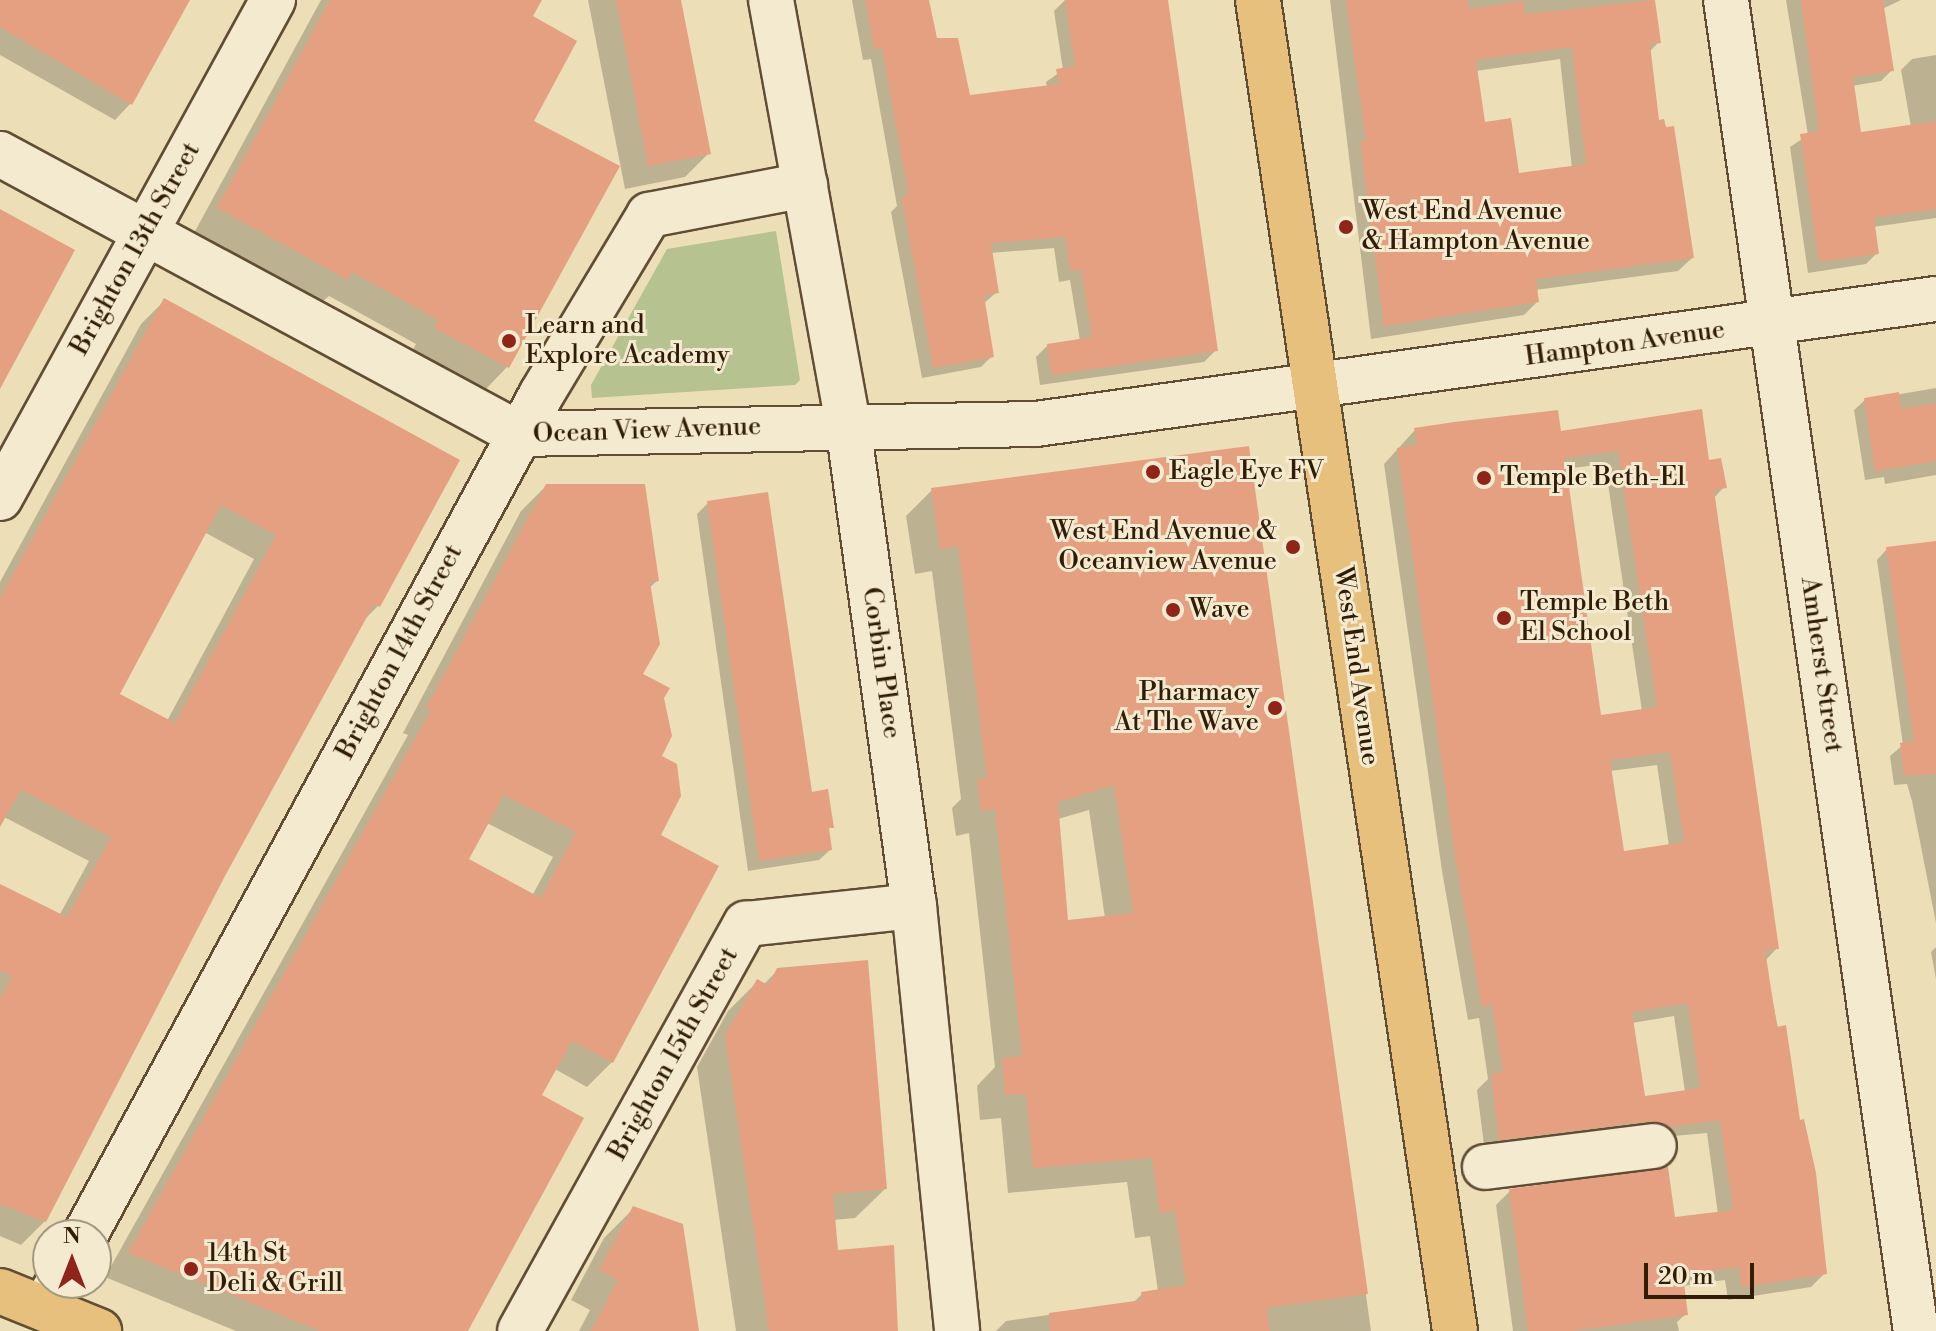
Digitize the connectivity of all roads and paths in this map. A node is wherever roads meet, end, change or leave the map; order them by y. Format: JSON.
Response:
{"nodes":[{"id":1,"x":273,"y":0,"type":"edge"},
{"id":2,"x":771,"y":0,"type":"edge"},
{"id":3,"x":1258,"y":0,"type":"edge"},
{"id":4,"x":1726,"y":0,"type":"edge"},
{"id":5,"x":0,"y":154,"type":"edge"},
{"id":6,"x":805,"y":185,"type":"junction"},
{"id":7,"x":145,"y":234,"type":"junction"},
{"id":8,"x":1936,"y":299,"type":"edge"},
{"id":9,"x":1772,"y":323,"type":"junction"},
{"id":10,"x":1315,"y":389,"type":"junction"},
{"id":11,"x":848,"y":425,"type":"junction"},
{"id":12,"x":519,"y":434,"type":"junction"},
{"id":13,"x":0,"y":498,"type":"edge"},
{"id":14,"x":914,"y":906,"type":"junction"},
{"id":15,"x":1654,"y":1146,"type":"dead end"},
{"id":16,"x":1485,"y":1167,"type":"dead end"},
{"id":17,"x":94,"y":1219,"type":"edge"},
{"id":18,"x":0,"y":1291,"type":"edge"},
{"id":19,"x":32,"y":1294,"type":"edge"},
{"id":20,"x":55,"y":1299,"type":"edge"},
{"id":21,"x":99,"y":1331,"type":"edge"},
{"id":22,"x":520,"y":1331,"type":"edge"},
{"id":23,"x":957,"y":1331,"type":"edge"},
{"id":24,"x":1455,"y":1331,"type":"edge"},
{"id":25,"x":1916,"y":1331,"type":"edge"}],
"edges":[{"from":1,"to":7,"type":"street","name":"Brighton 13th Street"},
{"from":2,"to":6,"type":"street","name":"Corbin Place"},
{"from":3,"to":10,"type":"main road","name":"West End Avenue"},
{"from":4,"to":9,"type":"street","name":"Amherst Street"},
{"from":5,"to":7,"type":"street","name":"Ocean View Avenue"},
{"from":6,"to":11,"type":"street","name":"Corbin Place"},
{"from":6,"to":12,"type":"street","name":"Brighton 14th Street"},
{"from":7,"to":12,"type":"street","name":"Ocean View Avenue"},
{"from":7,"to":13,"type":"street","name":"Brighton 13th Street"},
{"from":8,"to":9,"type":"street","name":"Hampton Avenue"},
{"from":9,"to":10,"type":"street","name":"Hampton Avenue"},
{"from":9,"to":25,"type":"street","name":"Amherst Street"},
{"from":10,"to":11,"type":"street","name":"Ocean View Avenue"},
{"from":10,"to":24,"type":"main road","name":"West End Avenue"},
{"from":11,"to":12,"type":"street","name":"Ocean View Avenue"},
{"from":11,"to":14,"type":"street","name":"Corbin Place"},
{"from":12,"to":17,"type":"street","name":"Brighton 14th Street"},
{"from":14,"to":22,"type":"street","name":"Brighton 15th Street"},
{"from":14,"to":23,"type":"street","name":"Corbin Place"},
{"from":15,"to":16,"type":"street"},
{"from":18,"to":19,"type":"main road"},
{"from":20,"to":21,"type":"main road"}]}
